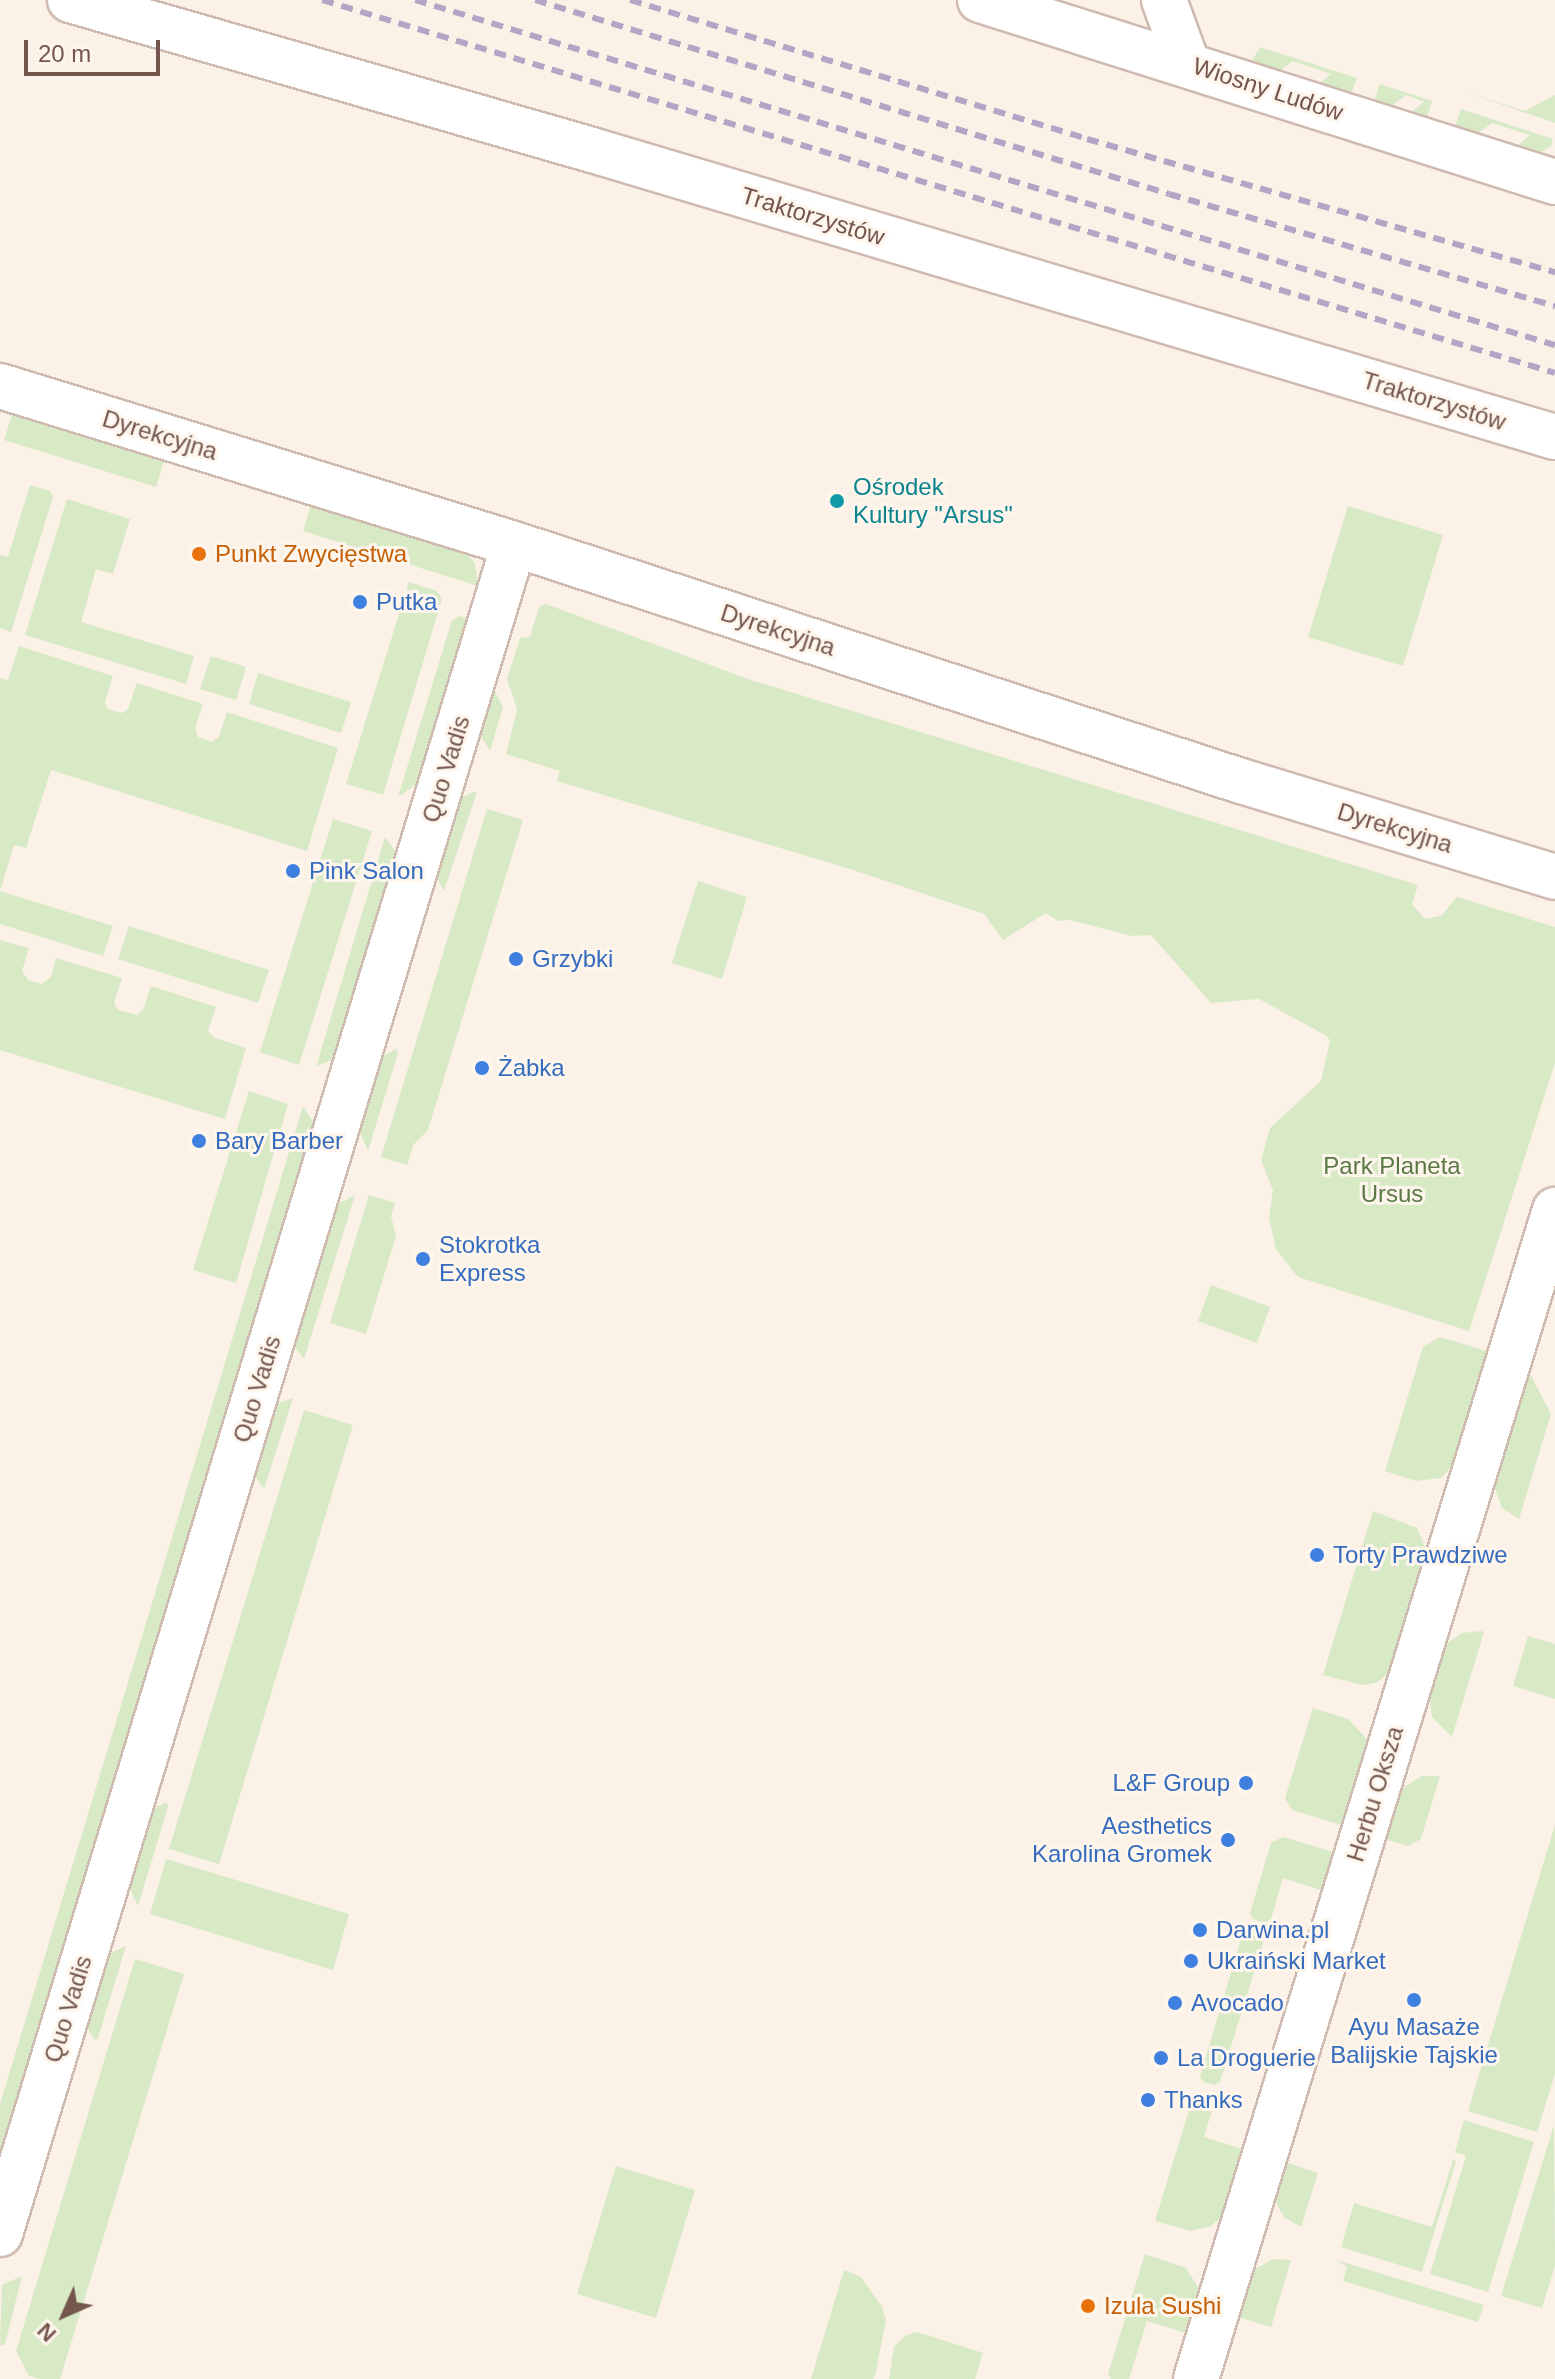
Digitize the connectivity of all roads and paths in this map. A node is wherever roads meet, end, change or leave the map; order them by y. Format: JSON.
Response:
{"nodes":[{"id":1,"x":70,"y":0,"type":"edge"},
{"id":2,"x":980,"y":0,"type":"edge"},
{"id":3,"x":1164,"y":0,"type":"edge"},
{"id":4,"x":1187,"y":63,"type":"junction"},
{"id":5,"x":1555,"y":182,"type":"edge"},
{"id":6,"x":0,"y":386,"type":"edge"},
{"id":7,"x":1555,"y":437,"type":"edge"},
{"id":8,"x":514,"y":544,"type":"junction"},
{"id":9,"x":1555,"y":877,"type":"edge"},
{"id":10,"x":1555,"y":1210,"type":"edge"},
{"id":11,"x":0,"y":2234,"type":"edge"},
{"id":12,"x":1196,"y":2379,"type":"edge"}],
"edges":[{"from":1,"to":7,"type":"street","name":"Traktorzystów"},
{"from":2,"to":4,"type":"street","name":"Wiosny Ludów"},
{"from":3,"to":4,"type":"street"},
{"from":4,"to":5,"type":"street","name":"Wiosny Ludów"},
{"from":6,"to":8,"type":"street","name":"Dyrekcyjna"},
{"from":8,"to":9,"type":"street","name":"Dyrekcyjna"},
{"from":8,"to":11,"type":"street","name":"Quo Vadis"},
{"from":10,"to":12,"type":"street","name":"Herbu Oksza"}]}
